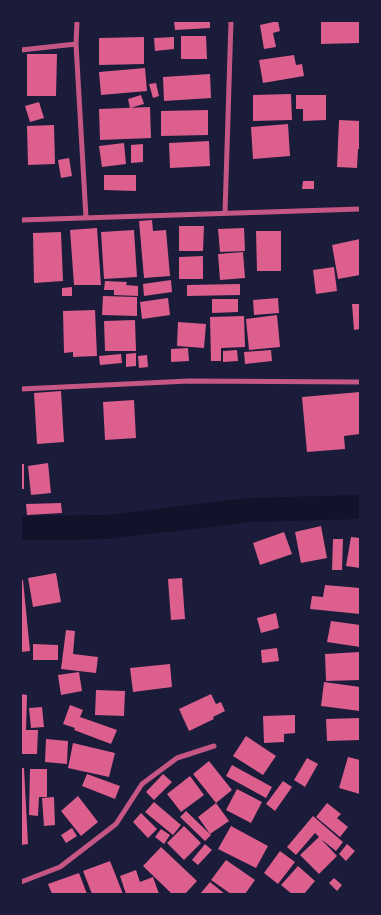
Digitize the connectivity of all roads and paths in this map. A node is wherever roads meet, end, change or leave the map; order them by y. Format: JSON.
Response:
{"nodes":[{"id":1,"x":77,"y":21,"type":"edge"},
{"id":2,"x":231,"y":21,"type":"edge"},
{"id":3,"x":76,"y":44,"type":"junction"},
{"id":4,"x":21,"y":50,"type":"edge"},
{"id":5,"x":360,"y":209,"type":"edge"},
{"id":6,"x":225,"y":213,"type":"junction"},
{"id":7,"x":86,"y":218,"type":"junction"},
{"id":8,"x":21,"y":220,"type":"edge"},
{"id":9,"x":360,"y":382,"type":"edge"},
{"id":10,"x":21,"y":390,"type":"edge"},
{"id":11,"x":214,"y":746,"type":"dead end"},
{"id":12,"x":21,"y":882,"type":"edge"}],
"edges":[{"from":1,"to":3,"type":"street"},
{"from":2,"to":6,"type":"street"},
{"from":3,"to":4,"type":"street"},
{"from":3,"to":7,"type":"street"},
{"from":5,"to":6,"type":"street"},
{"from":6,"to":7,"type":"street"},
{"from":7,"to":8,"type":"street"},
{"from":9,"to":10,"type":"street"},
{"from":11,"to":12,"type":"street"}]}
